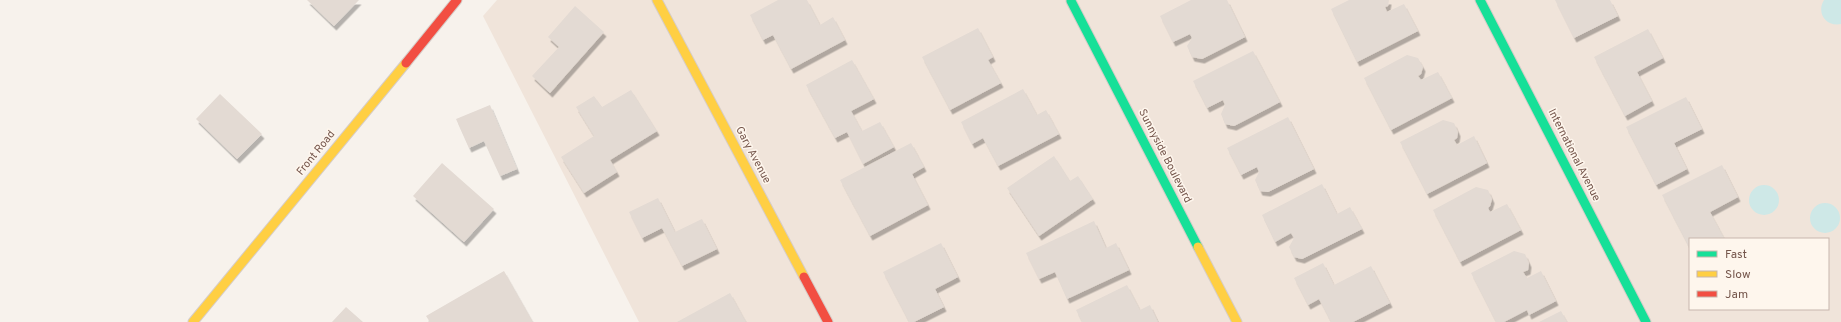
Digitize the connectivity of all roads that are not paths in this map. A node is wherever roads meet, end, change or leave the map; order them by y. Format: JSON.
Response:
{"nodes":[{"id":1,"x":457,"y":0,"type":"edge"},
{"id":2,"x":658,"y":0,"type":"edge"},
{"id":3,"x":1480,"y":0,"type":"edge"},
{"id":4,"x":1071,"y":1,"type":"edge"},
{"id":5,"x":193,"y":322,"type":"edge"},
{"id":6,"x":828,"y":322,"type":"edge"},
{"id":7,"x":1237,"y":322,"type":"edge"},
{"id":8,"x":1646,"y":322,"type":"edge"}],
"edges":[{"from":1,"to":5,"type":"street","name":"Front Road"},
{"from":2,"to":6,"type":"street","name":"Gary Avenue"},
{"from":3,"to":8,"type":"street","name":"International Avenue"},
{"from":4,"to":7,"type":"street","name":"Sunnyside Boulevard"}]}
